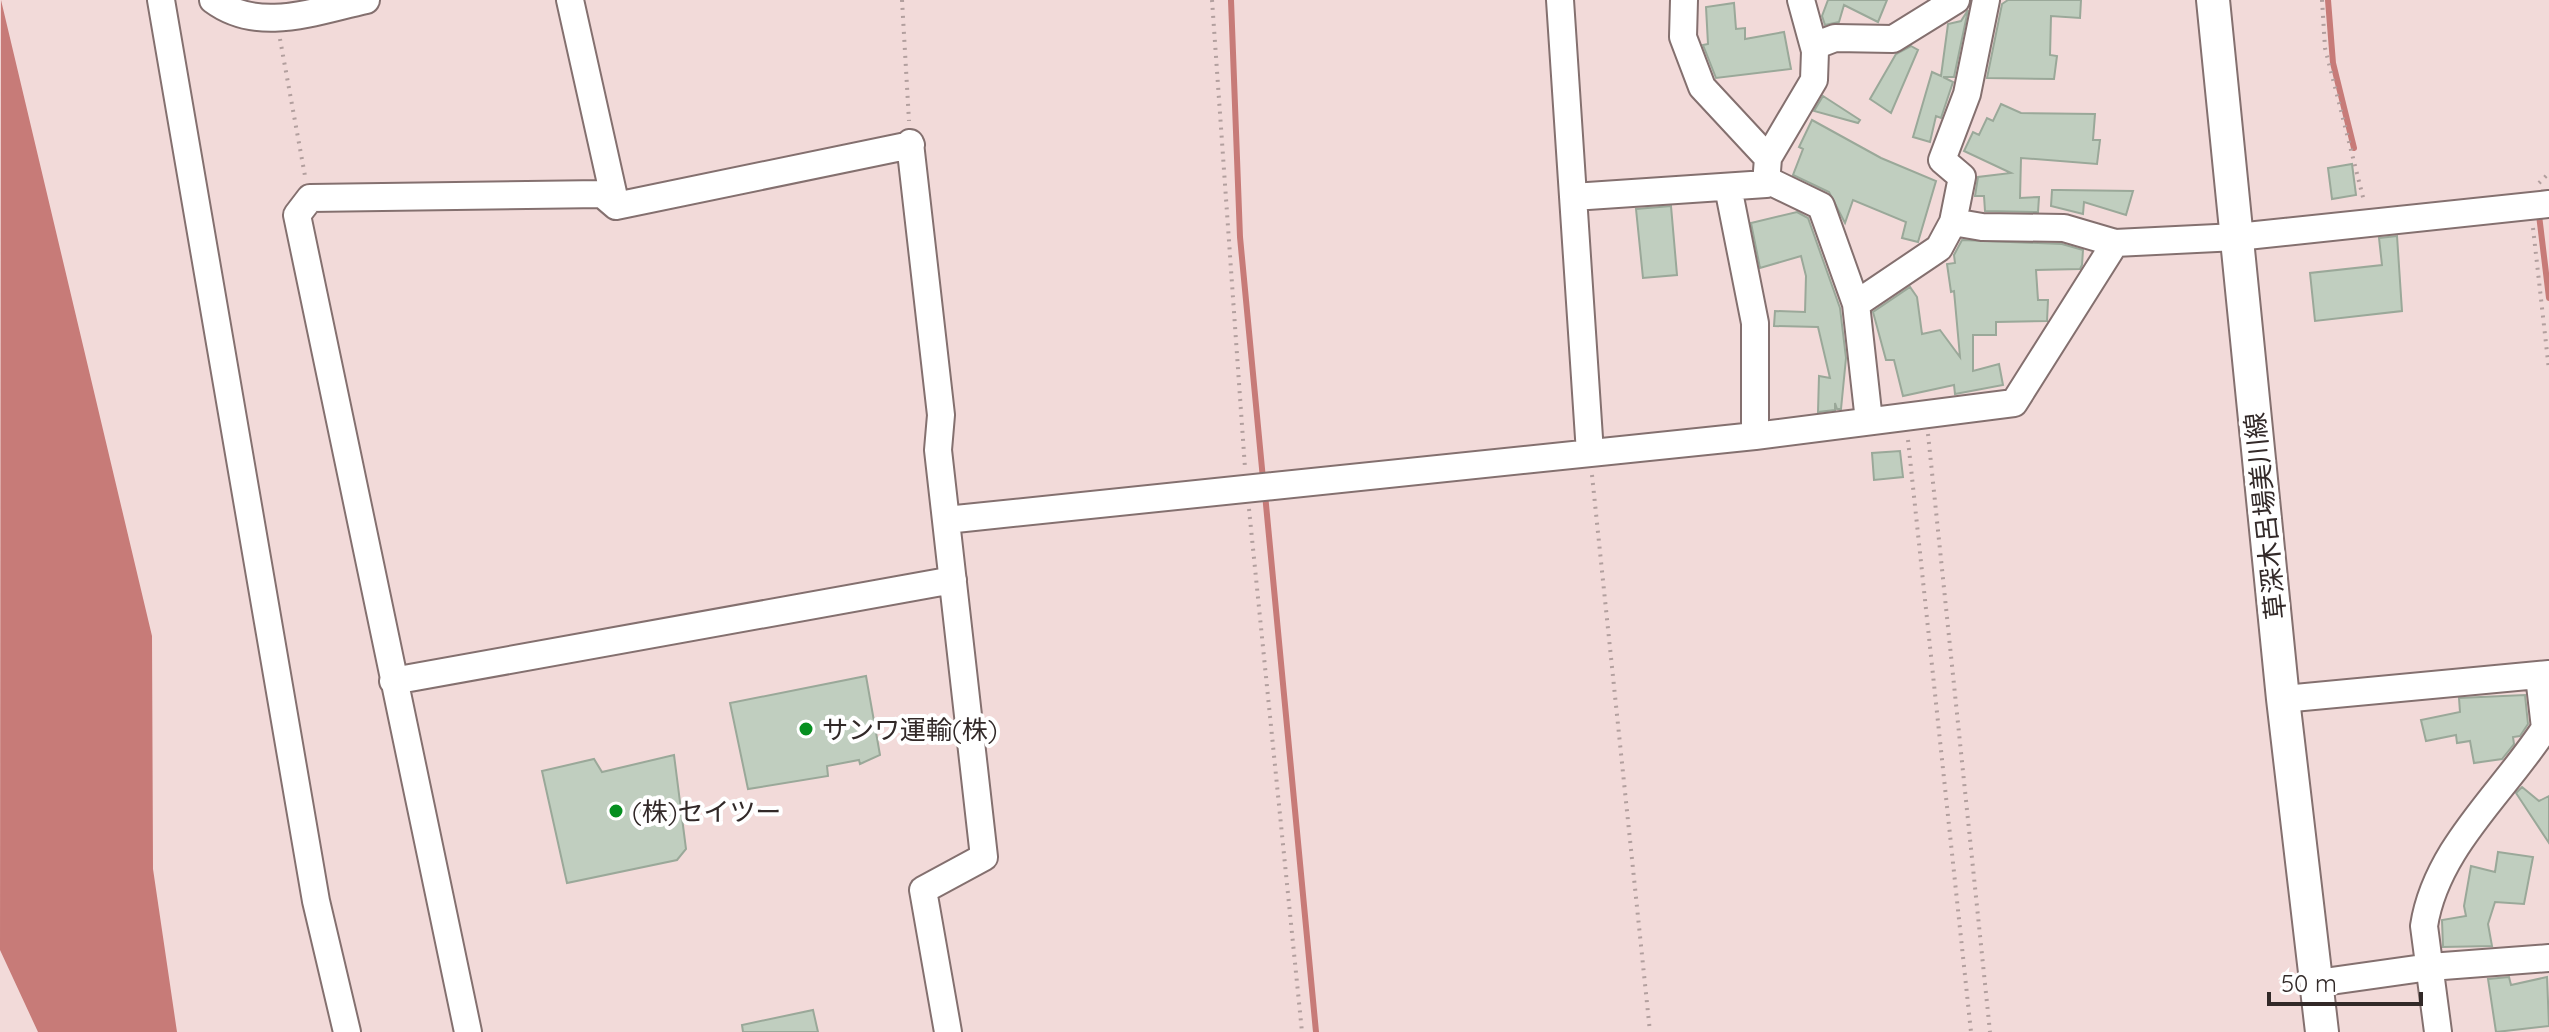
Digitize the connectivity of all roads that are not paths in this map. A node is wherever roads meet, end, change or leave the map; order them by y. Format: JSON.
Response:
{"nodes":[{"id":1,"x":161,"y":0,"type":"edge"},
{"id":2,"x":213,"y":0,"type":"edge"},
{"id":3,"x":366,"y":0,"type":"edge"},
{"id":4,"x":570,"y":0,"type":"edge"},
{"id":5,"x":1560,"y":0,"type":"edge"},
{"id":6,"x":1684,"y":0,"type":"edge"},
{"id":7,"x":1801,"y":0,"type":"edge"},
{"id":8,"x":1956,"y":0,"type":"edge"},
{"id":9,"x":1986,"y":0,"type":"edge"},
{"id":10,"x":2213,"y":0,"type":"edge"},
{"id":11,"x":1814,"y":46,"type":"junction"},
{"id":12,"x":1768,"y":169,"type":"junction"},
{"id":13,"x":1728,"y":187,"type":"junction"},
{"id":14,"x":1573,"y":197,"type":"junction"},
{"id":15,"x":2540,"y":205,"type":"edge"},
{"id":16,"x":616,"y":206,"type":"junction"},
{"id":17,"x":1953,"y":222,"type":"junction"},
{"id":18,"x":2237,"y":237,"type":"junction"},
{"id":19,"x":2115,"y":243,"type":"junction"},
{"id":20,"x":1856,"y":304,"type":"junction"},
{"id":21,"x":1869,"y":421,"type":"junction"},
{"id":22,"x":1755,"y":436,"type":"junction"},
{"id":23,"x":1590,"y":453,"type":"junction"},
{"id":24,"x":946,"y":520,"type":"junction"},
{"id":25,"x":953,"y":580,"type":"junction"},
{"id":26,"x":2544,"y":675,"type":"edge"},
{"id":27,"x":393,"y":681,"type":"junction"},
{"id":28,"x":2283,"y":699,"type":"junction"},
{"id":29,"x":2549,"y":958,"type":"edge"},
{"id":30,"x":2430,"y":967,"type":"junction"},
{"id":31,"x":2317,"y":983,"type":"junction"},
{"id":32,"x":347,"y":1032,"type":"edge"},
{"id":33,"x":468,"y":1032,"type":"edge"},
{"id":34,"x":948,"y":1032,"type":"edge"},
{"id":35,"x":2322,"y":1032,"type":"edge"},
{"id":36,"x":2438,"y":1032,"type":"edge"}],
"edges":[{"from":1,"to":32,"type":"street"},
{"from":2,"to":3,"type":"street"},
{"from":4,"to":16,"type":"street"},
{"from":5,"to":14,"type":"street"},
{"from":6,"to":12,"type":"street"},
{"from":7,"to":11,"type":"street"},
{"from":8,"to":11,"type":"street"},
{"from":9,"to":17,"type":"street"},
{"from":10,"to":18,"type":"main road","name":"草深木呂場美川線"},
{"from":11,"to":12,"type":"street"},
{"from":12,"to":13,"type":"street"},
{"from":12,"to":20,"type":"street"},
{"from":13,"to":14,"type":"street"},
{"from":13,"to":22,"type":"street"},
{"from":14,"to":23,"type":"street"},
{"from":15,"to":18,"type":"street"},
{"from":16,"to":24,"type":"street"},
{"from":16,"to":27,"type":"street"},
{"from":17,"to":19,"type":"street"},
{"from":17,"to":20,"type":"street"},
{"from":18,"to":19,"type":"street"},
{"from":18,"to":28,"type":"main road","name":"草深木呂場美川線"},
{"from":19,"to":21,"type":"street"},
{"from":20,"to":21,"type":"street"},
{"from":21,"to":22,"type":"street"},
{"from":22,"to":23,"type":"street"},
{"from":23,"to":24,"type":"street"},
{"from":24,"to":25,"type":"street"},
{"from":25,"to":27,"type":"street"},
{"from":25,"to":34,"type":"street"},
{"from":26,"to":28,"type":"street"},
{"from":26,"to":30,"type":"street"},
{"from":27,"to":33,"type":"street"},
{"from":28,"to":31,"type":"main road","name":"草深木呂場美川線"},
{"from":29,"to":30,"type":"street"},
{"from":30,"to":31,"type":"street"},
{"from":30,"to":36,"type":"street"},
{"from":31,"to":35,"type":"main road","name":"草深木呂場美川線"}]}
